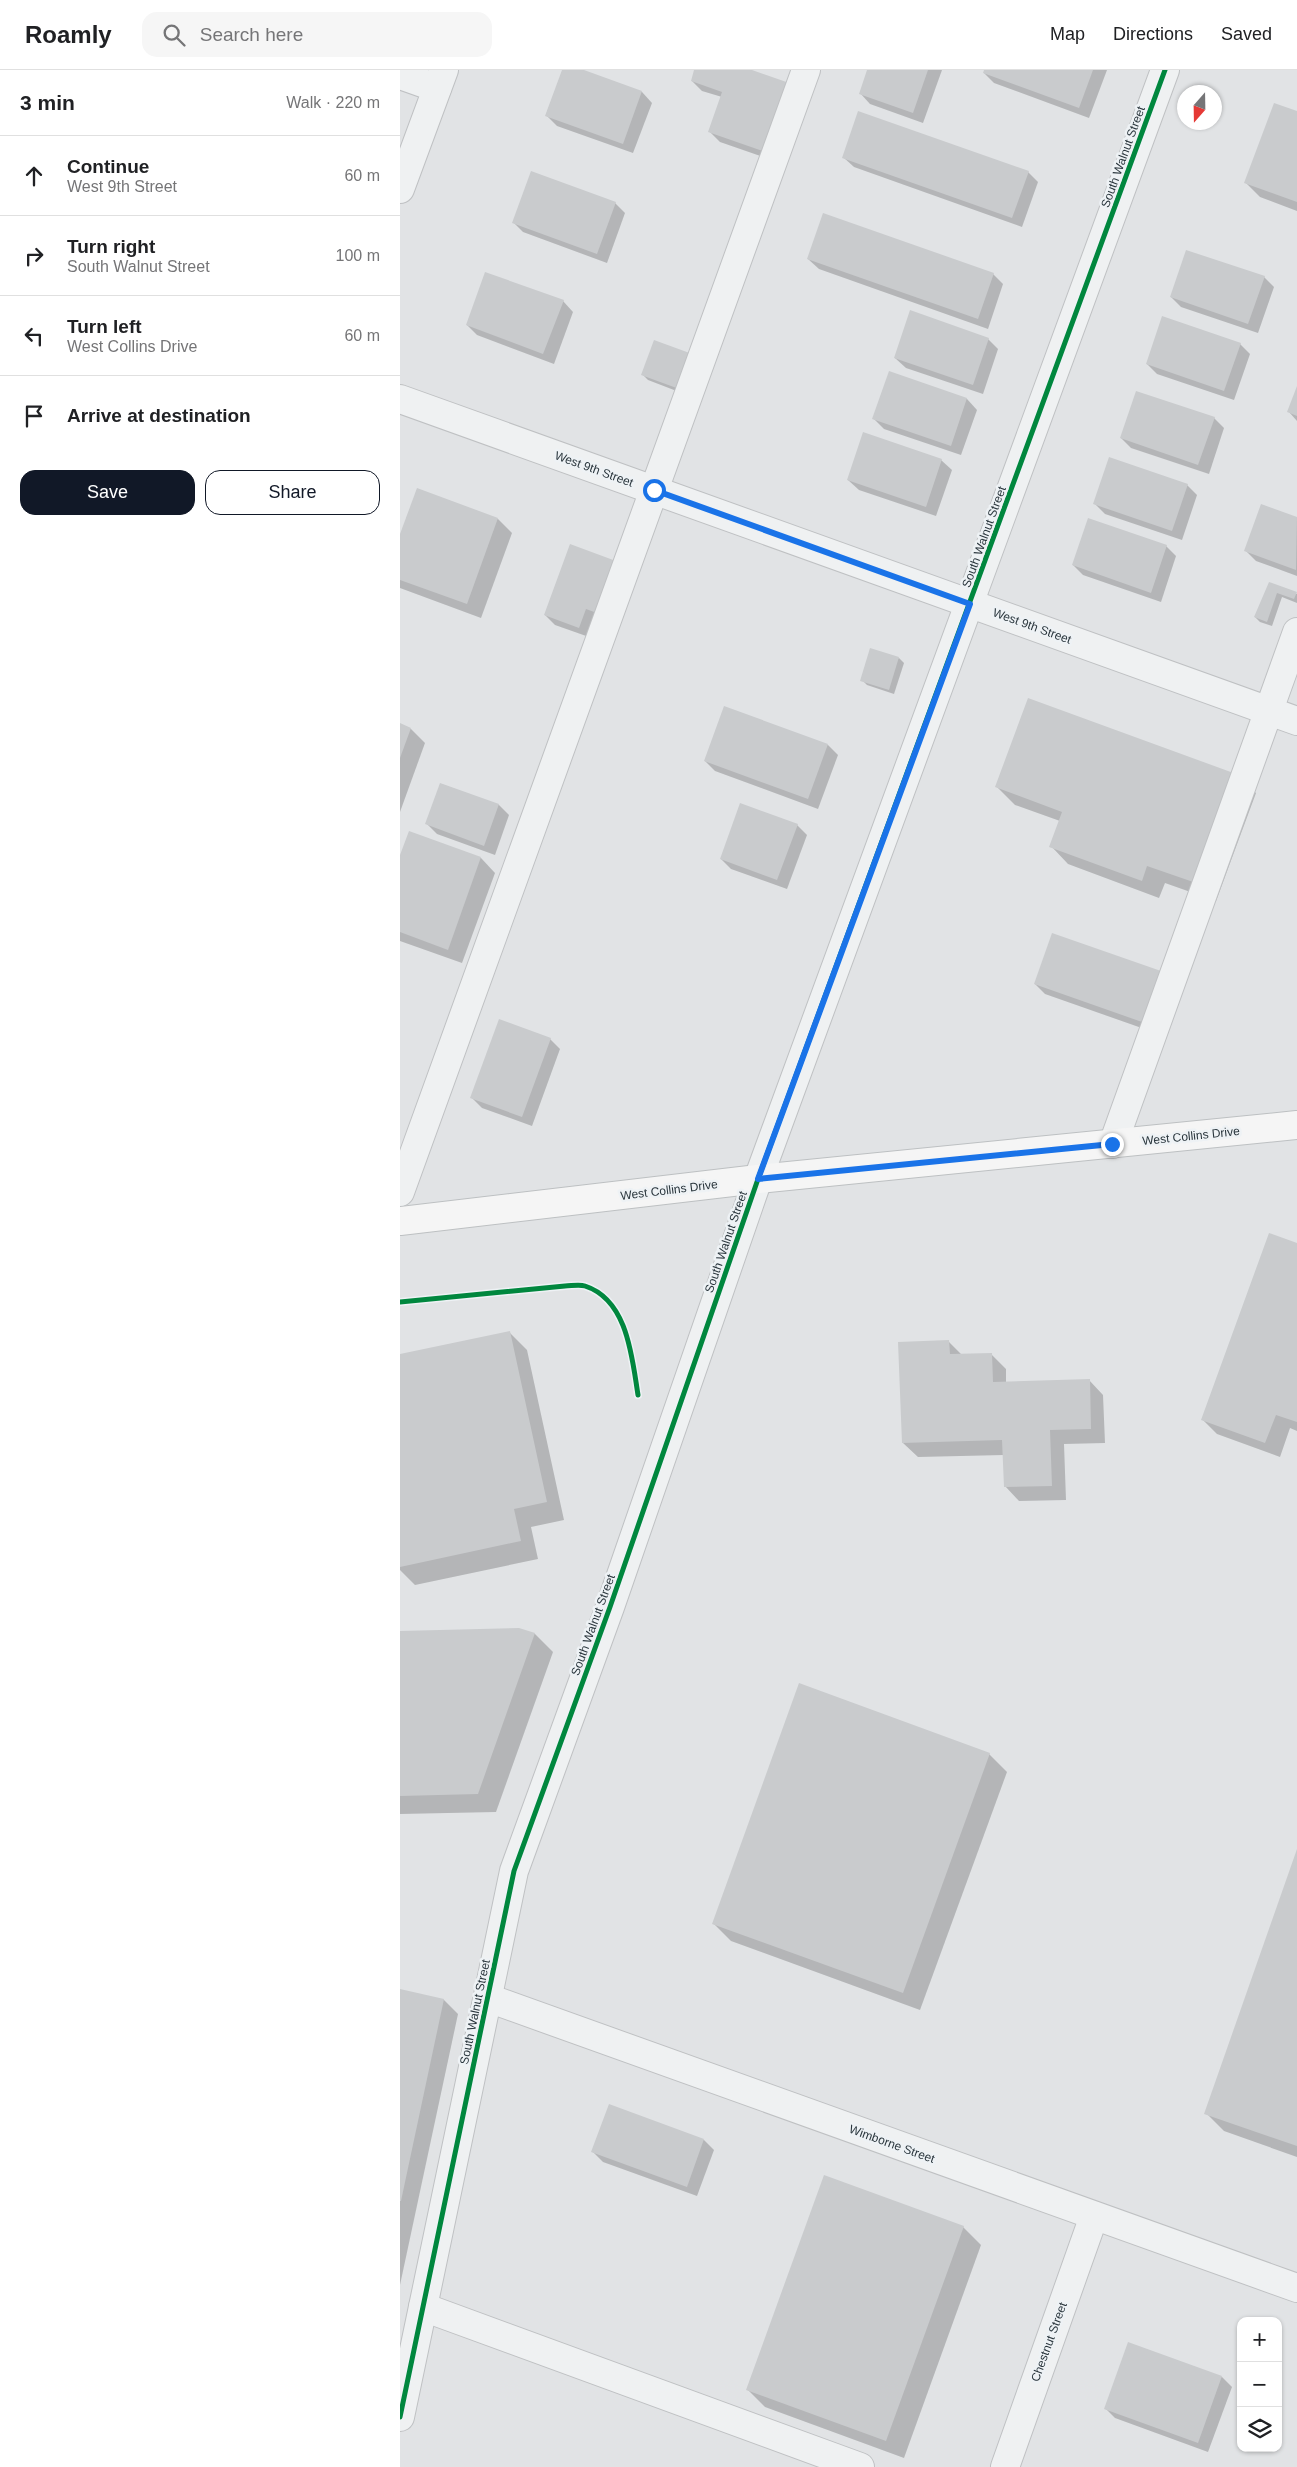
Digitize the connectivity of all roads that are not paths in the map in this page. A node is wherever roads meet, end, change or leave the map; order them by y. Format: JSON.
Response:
{"nodes":[{"id":1,"x":806,"y":70,"type":"edge"},
{"id":2,"x":1165,"y":70,"type":"edge"},
{"id":3,"x":400,"y":75,"type":"edge"},
{"id":4,"x":441,"y":79,"type":"edge"},
{"id":5,"x":400,"y":189,"type":"edge"},
{"id":6,"x":400,"y":399,"type":"edge"},
{"id":7,"x":654,"y":490,"type":"junction"},
{"id":8,"x":970,"y":604,"type":"junction"},
{"id":9,"x":1297,"y":632,"type":"edge"},
{"id":10,"x":1268,"y":711,"type":"junction"},
{"id":11,"x":1297,"y":721,"type":"edge"},
{"id":12,"x":1297,"y":1125,"type":"edge"},
{"id":13,"x":1112,"y":1144,"type":"junction"},
{"id":14,"x":758,"y":1179,"type":"junction"},
{"id":15,"x":400,"y":1192,"type":"edge"},
{"id":16,"x":400,"y":1221,"type":"edge"},
{"id":17,"x":488,"y":1998,"type":"junction"},
{"id":18,"x":1094,"y":2216,"type":"junction"},
{"id":19,"x":1297,"y":2288,"type":"edge"},
{"id":20,"x":423,"y":2307,"type":"junction"},
{"id":21,"x":400,"y":2417,"type":"edge"},
{"id":22,"x":860,"y":2467,"type":"edge"},
{"id":23,"x":1005,"y":2467,"type":"edge"}],
"edges":[{"from":1,"to":7,"type":"street"},
{"from":2,"to":8,"type":"street","name":"South Walnut Street"},
{"from":3,"to":4,"type":"street"},
{"from":4,"to":5,"type":"street"},
{"from":6,"to":7,"type":"street","name":"West 9th Street"},
{"from":7,"to":8,"type":"street","name":"West 9th Street"},
{"from":7,"to":15,"type":"street"},
{"from":8,"to":10,"type":"street","name":"West 9th Street"},
{"from":8,"to":14,"type":"street","name":"South Walnut Street"},
{"from":9,"to":10,"type":"street"},
{"from":10,"to":11,"type":"street","name":"West 9th Street"},
{"from":10,"to":13,"type":"street"},
{"from":12,"to":13,"type":"main road","name":"West Collins Drive"},
{"from":13,"to":14,"type":"main road","name":"West Collins Drive"},
{"from":14,"to":16,"type":"main road","name":"West Collins Drive"},
{"from":14,"to":17,"type":"street","name":"South Walnut Street"},
{"from":17,"to":18,"type":"street","name":"Wimborne Street"},
{"from":17,"to":20,"type":"street","name":"South Walnut Street"},
{"from":18,"to":19,"type":"street","name":"Wimborne Street"},
{"from":18,"to":23,"type":"street","name":"Chestnut Street"},
{"from":20,"to":21,"type":"street","name":"South Walnut Street"},
{"from":20,"to":22,"type":"street"}]}
